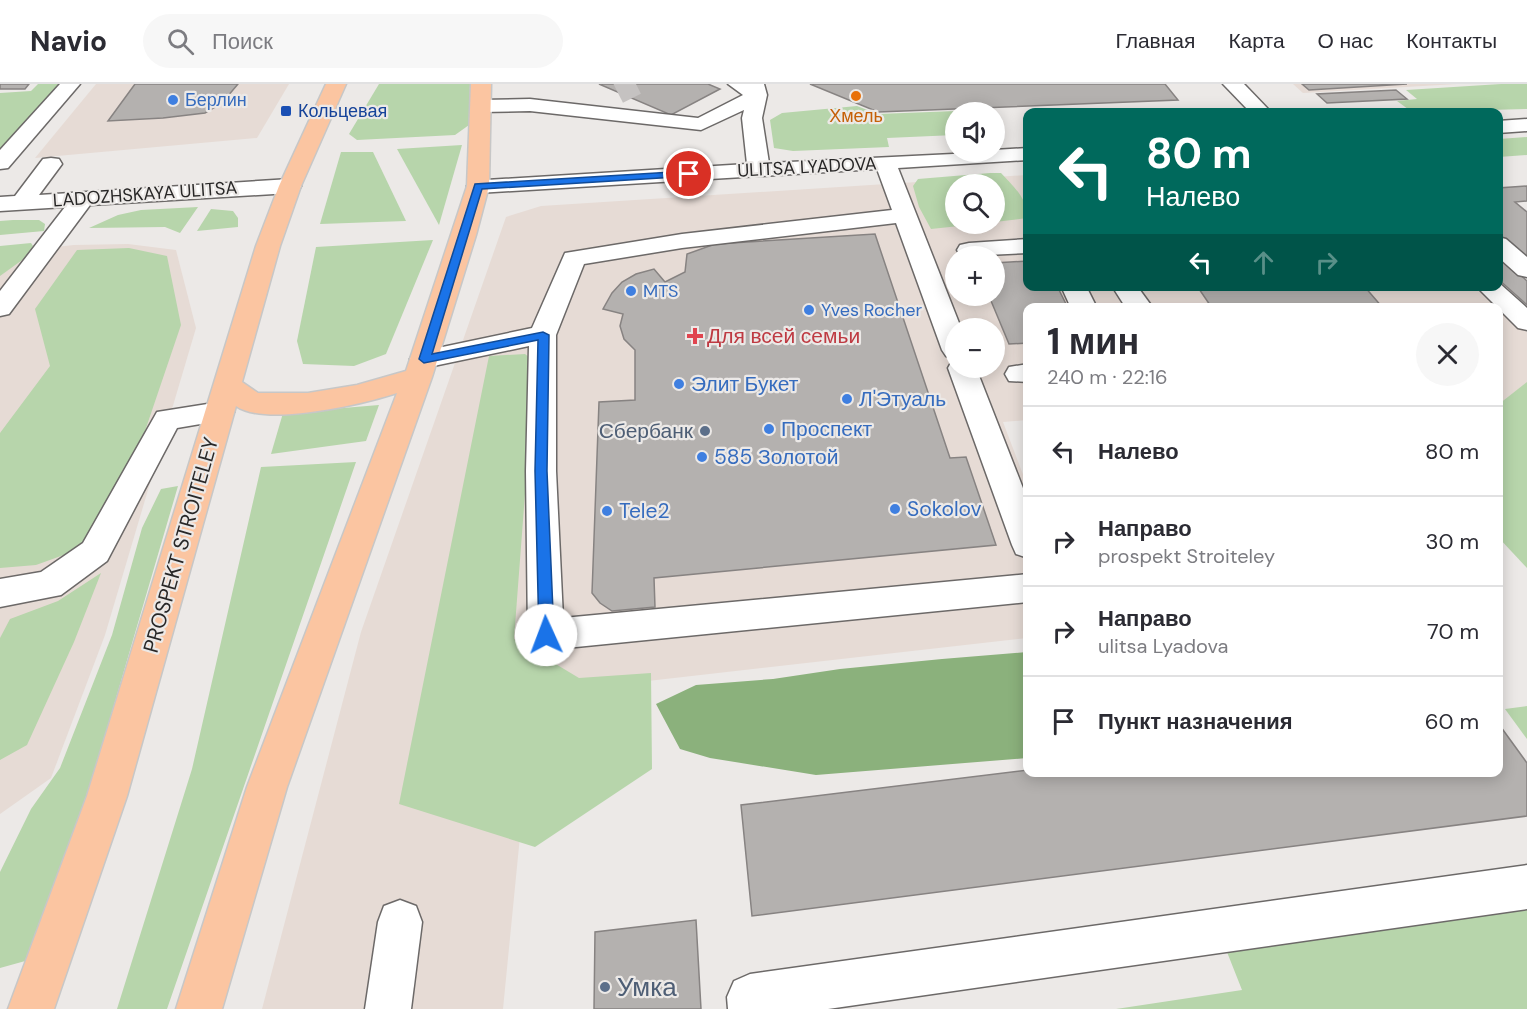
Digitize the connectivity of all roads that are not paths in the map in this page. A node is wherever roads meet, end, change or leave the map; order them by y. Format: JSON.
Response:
{"nodes":[{"id":1,"x":70,"y":84,"type":"edge"},
{"id":2,"x":336,"y":84,"type":"edge"},
{"id":3,"x":481,"y":84,"type":"edge"},
{"id":4,"x":738,"y":84,"type":"edge"},
{"id":5,"x":1233,"y":84,"type":"edge"},
{"id":6,"x":756,"y":89,"type":"edge"},
{"id":7,"x":618,"y":93,"type":"tunnel mouth"},
{"id":8,"x":582,"y":102,"type":"junction"},
{"id":9,"x":481,"y":106,"type":"junction"},
{"id":10,"x":1258,"y":108,"type":"edge"},
{"id":11,"x":1527,"y":125,"type":"edge"},
{"id":12,"x":1503,"y":127,"type":"edge"},
{"id":13,"x":1023,"y":160,"type":"edge"},
{"id":14,"x":885,"y":162,"type":"junction"},
{"id":15,"x":0,"y":164,"type":"edge"},
{"id":16,"x":51,"y":164,"type":"dead end"},
{"id":17,"x":759,"y":170,"type":"junction"},
{"id":18,"x":290,"y":186,"type":"junction"},
{"id":19,"x":478,"y":186,"type":"junction"},
{"id":20,"x":84,"y":198,"type":"junction"},
{"id":21,"x":11,"y":203,"type":"edge"},
{"id":22,"x":905,"y":215,"type":"junction"},
{"id":23,"x":1023,"y":246,"type":"edge"},
{"id":24,"x":1005,"y":248,"type":"edge"},
{"id":25,"x":1503,"y":248,"type":"edge"},
{"id":26,"x":1527,"y":270,"type":"edge"},
{"id":27,"x":1493,"y":291,"type":"edge"},
{"id":28,"x":0,"y":308,"type":"edge"},
{"id":29,"x":945,"y":322,"type":"edge"},
{"id":30,"x":1527,"y":322,"type":"edge"},
{"id":31,"x":543,"y":335,"type":"junction"},
{"id":32,"x":421,"y":368,"type":"junction"},
{"id":33,"x":966,"y":378,"type":"edge"},
{"id":34,"x":224,"y":399,"type":"junction"},
{"id":35,"x":1023,"y":532,"type":"edge"},
{"id":36,"x":1023,"y":588,"type":"edge"},
{"id":37,"x":0,"y":593,"type":"edge"},
{"id":38,"x":1527,"y":887,"type":"edge"},
{"id":39,"x":400,"y":922,"type":"dead end"},
{"id":40,"x":31,"y":1009,"type":"edge"},
{"id":41,"x":199,"y":1009,"type":"edge"},
{"id":42,"x":388,"y":1009,"type":"edge"},
{"id":43,"x":751,"y":1009,"type":"edge"}],
"edges":[{"from":1,"to":15,"type":"street"},
{"from":2,"to":18,"type":"main road","name":"PROSPEKT STROITELEY"},
{"from":3,"to":9,"type":"main road"},
{"from":4,"to":6,"type":"street"},
{"from":5,"to":10,"type":"street"},
{"from":6,"to":8,"type":"street"},
{"from":6,"to":17,"type":"street"},
{"from":7,"to":8,"type":"street"},
{"from":8,"to":9,"type":"street"},
{"from":9,"to":19,"type":"main road"},
{"from":11,"to":12,"type":"street"},
{"from":13,"to":14,"type":"street","name":"ULITSA LYADOVA"},
{"from":14,"to":17,"type":"street","name":"ULITSA LYADOVA"},
{"from":14,"to":22,"type":"street"},
{"from":16,"to":21,"type":"street"},
{"from":17,"to":19,"type":"street","name":"ULITSA LYADOVA"},
{"from":18,"to":20,"type":"street","name":"LADOZHSKAYA ULITSA"},
{"from":18,"to":34,"type":"main road","name":"PROSPEKT STROITELEY"},
{"from":19,"to":32,"type":"main road"},
{"from":20,"to":21,"type":"street","name":"LADOZHSKAYA ULITSA"},
{"from":20,"to":28,"type":"street"},
{"from":22,"to":29,"type":"street"},
{"from":22,"to":31,"type":"street"},
{"from":23,"to":24,"type":"street"},
{"from":25,"to":26,"type":"street"},
{"from":27,"to":30,"type":"street"},
{"from":31,"to":32,"type":"street"},
{"from":31,"to":36,"type":"street"},
{"from":32,"to":34,"type":"main road"},
{"from":32,"to":41,"type":"main road"},
{"from":33,"to":35,"type":"street"},
{"from":34,"to":37,"type":"street"},
{"from":34,"to":40,"type":"main road","name":"PROSPEKT STROITELEY"},
{"from":38,"to":43,"type":"street"},
{"from":39,"to":42,"type":"street"}]}
